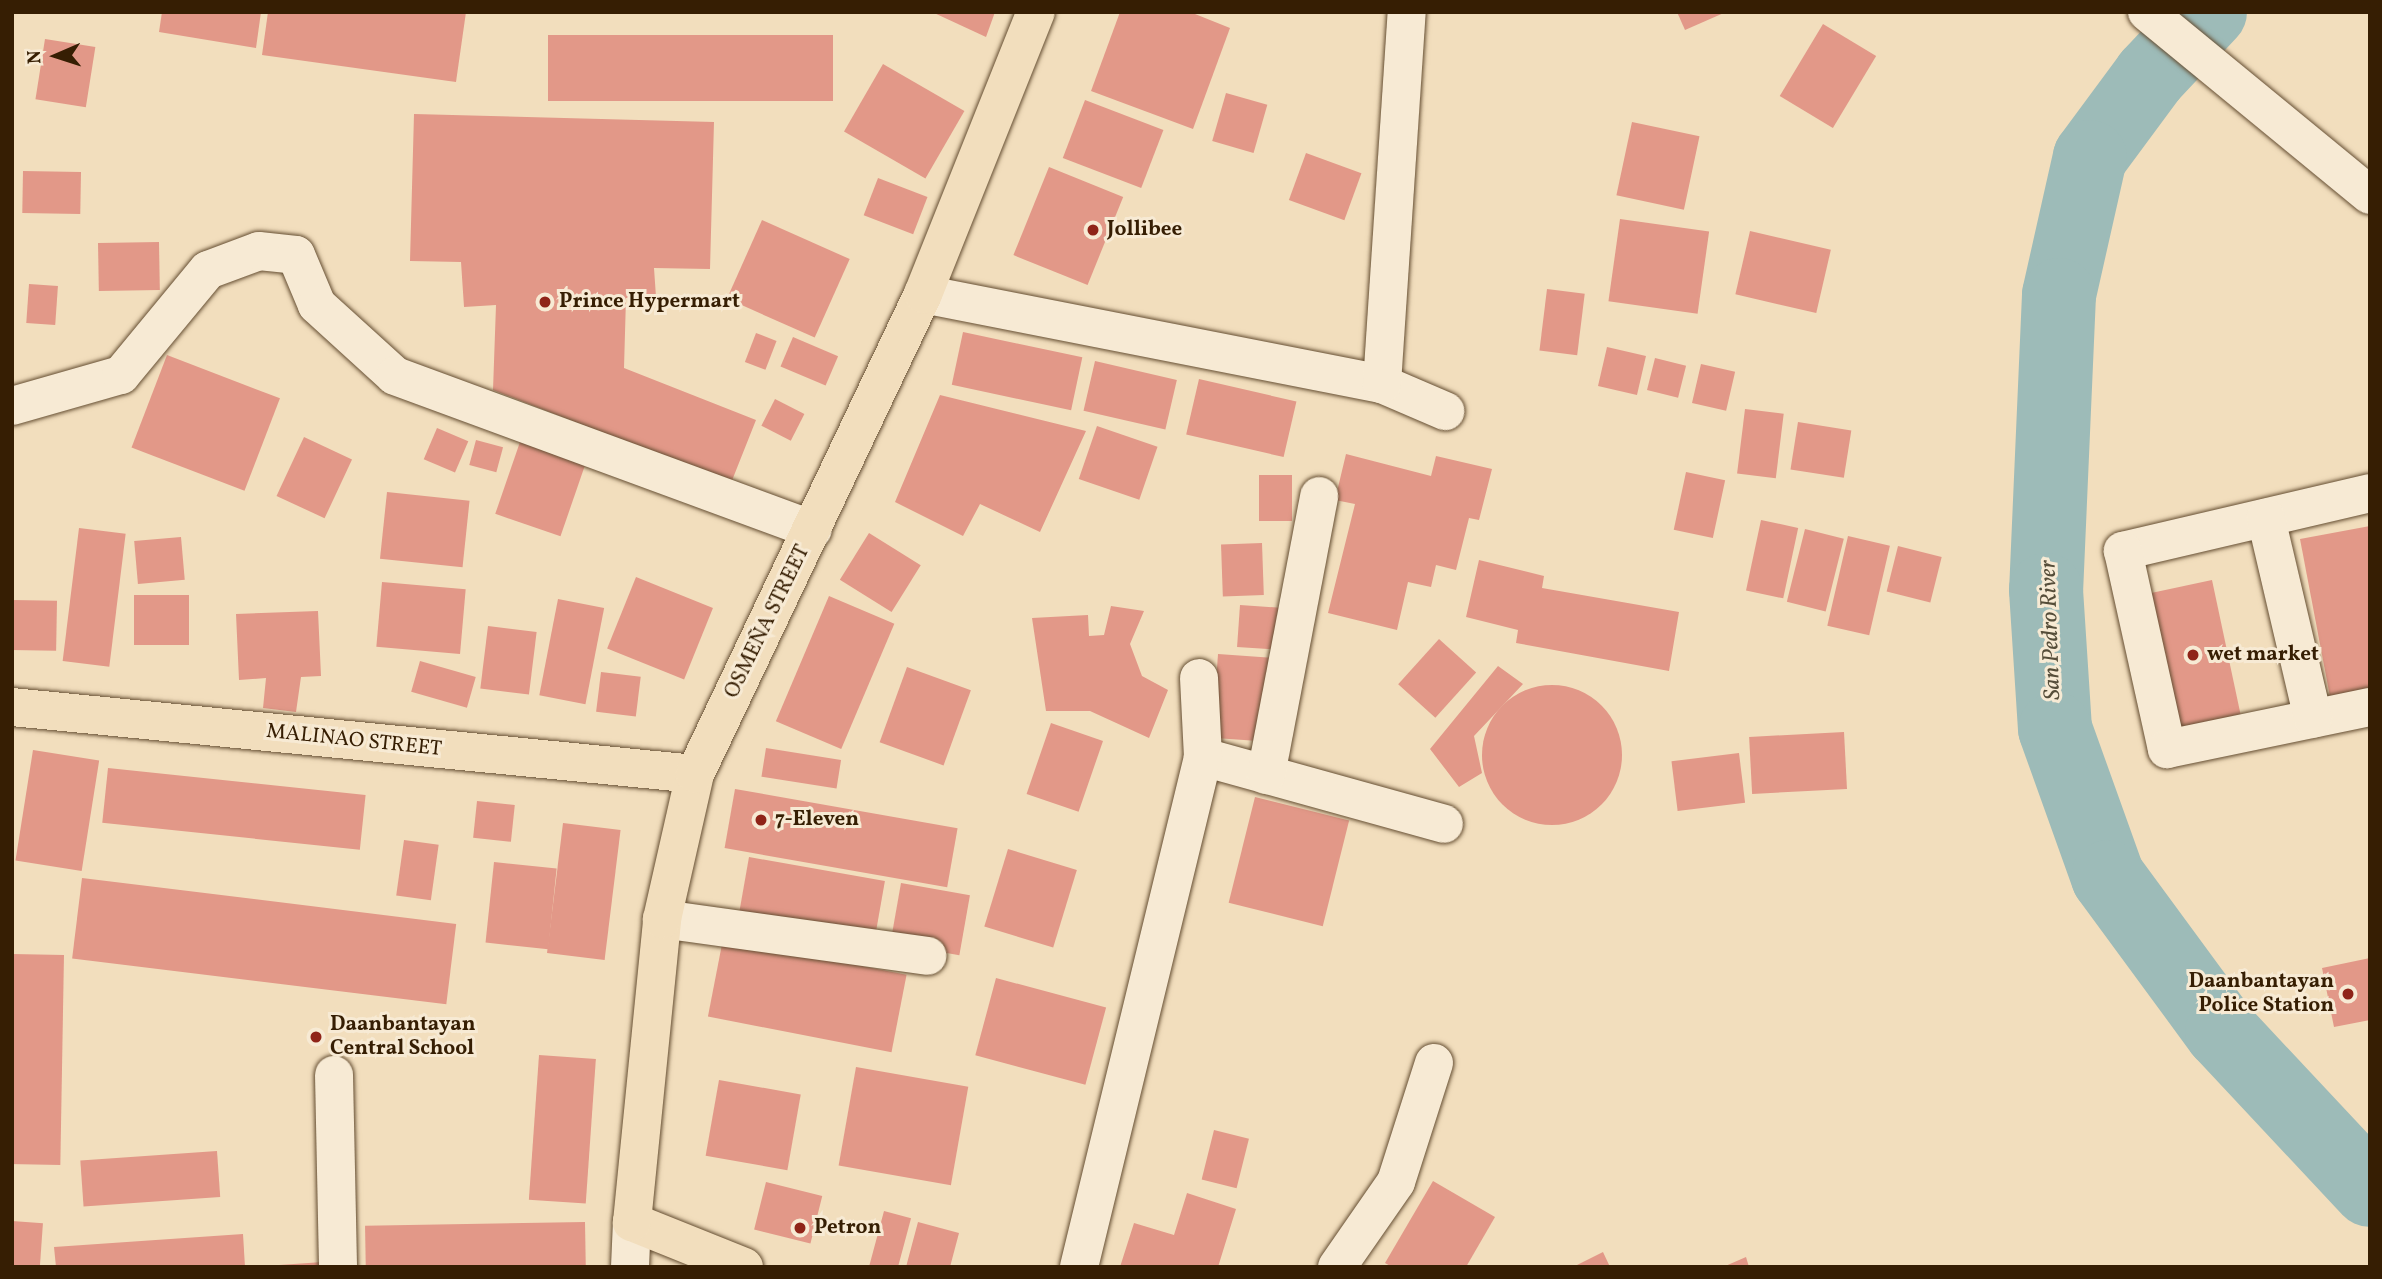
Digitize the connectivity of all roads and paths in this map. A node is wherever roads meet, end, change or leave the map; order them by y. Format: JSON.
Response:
{"nodes":[{"id":1,"x":1036,"y":12,"type":"edge"},
{"id":2,"x":1406,"y":12,"type":"edge"},
{"id":3,"x":2147,"y":12,"type":"edge"},
{"id":4,"x":2370,"y":195,"type":"edge"},
{"id":5,"x":923,"y":294,"type":"junction"},
{"id":6,"x":1382,"y":384,"type":"junction"},
{"id":7,"x":12,"y":406,"type":"edge"},
{"id":8,"x":1445,"y":411,"type":"dead end"},
{"id":9,"x":2370,"y":493,"type":"edge"},
{"id":10,"x":1319,"y":496,"type":"dead end"},
{"id":11,"x":2266,"y":518,"type":"junction"},
{"id":12,"x":813,"y":530,"type":"junction"},
{"id":13,"x":1199,"y":678,"type":"dead end"},
{"id":14,"x":12,"y":707,"type":"edge"},
{"id":15,"x":2370,"y":707,"type":"edge"},
{"id":16,"x":2313,"y":719,"type":"junction"},
{"id":17,"x":1203,"y":757,"type":"junction"},
{"id":18,"x":695,"y":774,"type":"junction"},
{"id":19,"x":1266,"y":775,"type":"junction"},
{"id":20,"x":1444,"y":824,"type":"dead end"},
{"id":21,"x":662,"y":919,"type":"junction"},
{"id":22,"x":927,"y":956,"type":"dead end"},
{"id":23,"x":1434,"y":1063,"type":"dead end"},
{"id":24,"x":334,"y":1075,"type":"dead end"},
{"id":25,"x":632,"y":1222,"type":"junction"},
{"id":26,"x":338,"y":1267,"type":"edge"},
{"id":27,"x":630,"y":1267,"type":"edge"},
{"id":28,"x":744,"y":1267,"type":"edge"},
{"id":29,"x":1079,"y":1267,"type":"edge"},
{"id":30,"x":1337,"y":1267,"type":"edge"}],
"edges":[{"from":1,"to":5,"type":"main road","name":"OSMEÑA STREET"},
{"from":2,"to":6,"type":"street"},
{"from":3,"to":4,"type":"street"},
{"from":5,"to":6,"type":"street"},
{"from":5,"to":12,"type":"main road","name":"OSMEÑA STREET"},
{"from":6,"to":8,"type":"street"},
{"from":7,"to":12,"type":"street"},
{"from":9,"to":11,"type":"street"},
{"from":10,"to":19,"type":"street"},
{"from":11,"to":16,"type":"street"},
{"from":11,"to":16,"type":"street"},
{"from":12,"to":18,"type":"main road","name":"OSMEÑA STREET"},
{"from":13,"to":17,"type":"street"},
{"from":14,"to":18,"type":"main road","name":"MALINAO STREET"},
{"from":15,"to":16,"type":"street"},
{"from":17,"to":19,"type":"street"},
{"from":17,"to":29,"type":"street"},
{"from":18,"to":21,"type":"main road","name":"OSMEÑA STREET"},
{"from":19,"to":20,"type":"street"},
{"from":21,"to":22,"type":"street"},
{"from":21,"to":25,"type":"main road","name":"OSMEÑA STREET"},
{"from":23,"to":30,"type":"street"},
{"from":24,"to":26,"type":"street"},
{"from":25,"to":27,"type":"street","name":"OSMEÑA STREET"},
{"from":25,"to":28,"type":"main road"}]}
